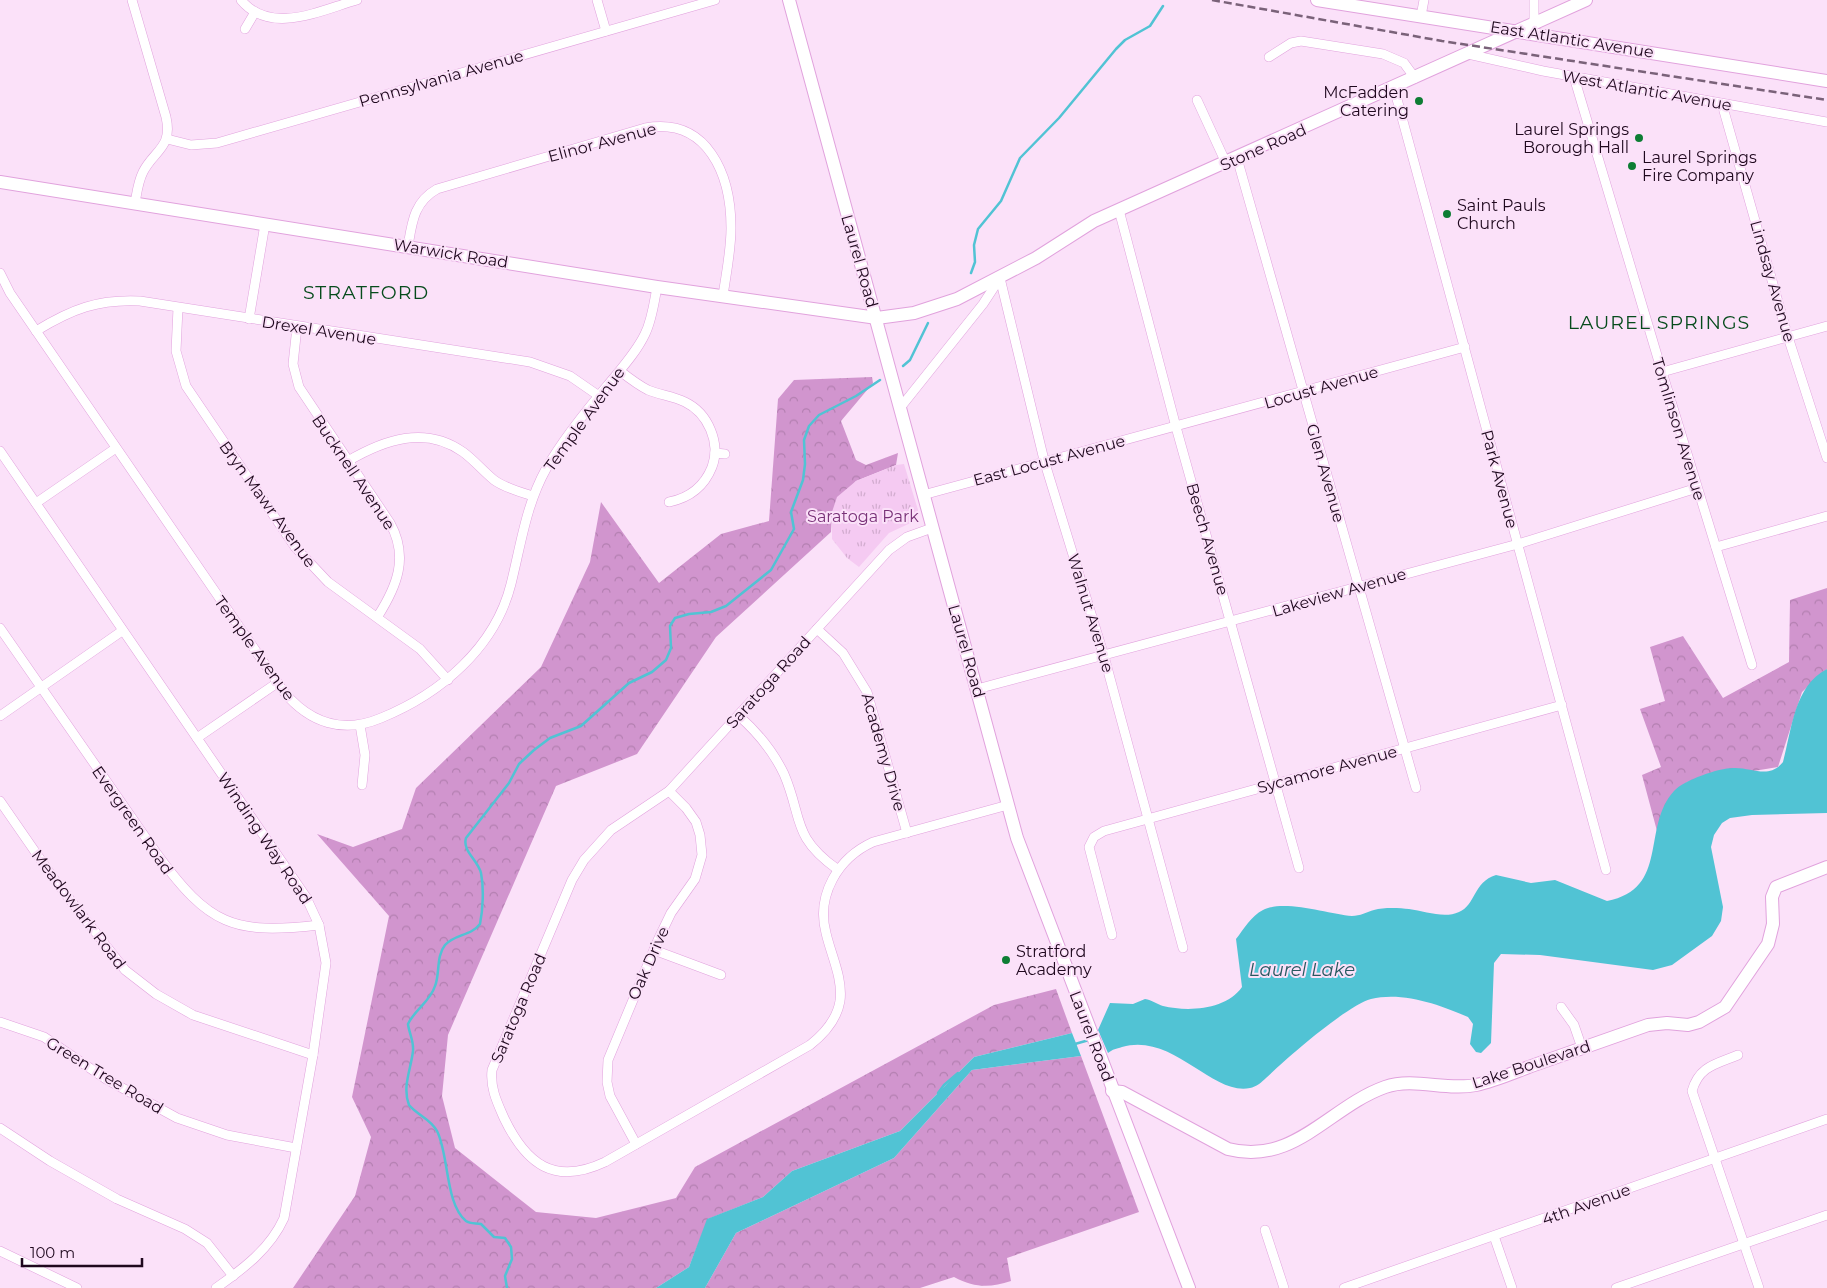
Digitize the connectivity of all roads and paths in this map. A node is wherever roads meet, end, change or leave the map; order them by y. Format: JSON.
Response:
{"nodes":[{"id":1,"x":132,"y":0,"type":"edge"},
{"id":2,"x":241,"y":0,"type":"edge"},
{"id":3,"x":355,"y":0,"type":"edge"},
{"id":4,"x":597,"y":0,"type":"edge"},
{"id":5,"x":715,"y":0,"type":"edge"},
{"id":6,"x":789,"y":0,"type":"edge"},
{"id":7,"x":1317,"y":0,"type":"edge"},
{"id":8,"x":1424,"y":0,"type":"edge"},
{"id":9,"x":1534,"y":0,"type":"edge"},
{"id":10,"x":1586,"y":0,"type":"edge"},
{"id":11,"x":255,"y":12,"type":"junction"},
{"id":12,"x":1421,"y":16,"type":"junction"},
{"id":13,"x":1534,"y":23,"type":"junction"},
{"id":14,"x":1479,"y":25,"type":"junction"},
{"id":15,"x":245,"y":29,"type":"dead end"},
{"id":16,"x":1517,"y":30,"type":"junction"},
{"id":17,"x":606,"y":31,"type":"junction"},
{"id":18,"x":1487,"y":45,"type":"junction"},
{"id":19,"x":1468,"y":54,"type":"junction"},
{"id":20,"x":1269,"y":58,"type":"dead end"},
{"id":21,"x":1574,"y":77,"type":"junction"},
{"id":22,"x":1415,"y":78,"type":"junction"},
{"id":23,"x":1827,"y":81,"type":"edge"},
{"id":24,"x":1394,"y":88,"type":"junction"},
{"id":25,"x":1197,"y":100,"type":"dead end"},
{"id":26,"x":1722,"y":104,"type":"junction"},
{"id":27,"x":1827,"y":122,"type":"edge"},
{"id":28,"x":167,"y":139,"type":"junction"},
{"id":29,"x":1231,"y":161,"type":"junction"},
{"id":30,"x":0,"y":184,"type":"edge"},
{"id":31,"x":135,"y":203,"type":"junction"},
{"id":32,"x":1119,"y":210,"type":"junction"},
{"id":33,"x":264,"y":224,"type":"junction"},
{"id":34,"x":408,"y":246,"type":"junction"},
{"id":35,"x":0,"y":274,"type":"edge"},
{"id":36,"x":1000,"y":278,"type":"junction"},
{"id":37,"x":657,"y":286,"type":"junction"},
{"id":38,"x":723,"y":296,"type":"junction"},
{"id":39,"x":178,"y":308,"type":"junction"},
{"id":40,"x":902,"y":315,"type":"joint"},
{"id":41,"x":877,"y":318,"type":"junction"},
{"id":42,"x":249,"y":319,"type":"junction"},
{"id":43,"x":1827,"y":326,"type":"edge"},
{"id":44,"x":297,"y":327,"type":"junction"},
{"id":45,"x":36,"y":331,"type":"junction"},
{"id":46,"x":1788,"y":337,"type":"junction"},
{"id":47,"x":1465,"y":347,"type":"junction"},
{"id":48,"x":620,"y":371,"type":"junction"},
{"id":49,"x":1662,"y":372,"type":"junction"},
{"id":50,"x":1302,"y":392,"type":"junction"},
{"id":51,"x":599,"y":396,"type":"junction"},
{"id":52,"x":900,"y":408,"type":"junction"},
{"id":53,"x":1176,"y":427,"type":"junction"},
{"id":54,"x":116,"y":448,"type":"junction"},
{"id":55,"x":0,"y":451,"type":"edge"},
{"id":56,"x":715,"y":453,"type":"junction"},
{"id":57,"x":725,"y":454,"type":"dead end"},
{"id":58,"x":1827,"y":458,"type":"edge"},
{"id":59,"x":1044,"y":460,"type":"junction"},
{"id":60,"x":348,"y":461,"type":"junction"},
{"id":61,"x":1698,"y":488,"type":"junction"},
{"id":62,"x":923,"y":494,"type":"junction"},
{"id":63,"x":533,"y":496,"type":"junction"},
{"id":64,"x":669,"y":502,"type":"dead end"},
{"id":65,"x":36,"y":503,"type":"junction"},
{"id":66,"x":1827,"y":516,"type":"edge"},
{"id":67,"x":932,"y":528,"type":"junction"},
{"id":68,"x":1518,"y":544,"type":"junction"},
{"id":69,"x":1716,"y":547,"type":"junction"},
{"id":70,"x":1358,"y":586,"type":"junction"},
{"id":71,"x":378,"y":616,"type":"junction"},
{"id":72,"x":1232,"y":622,"type":"junction"},
{"id":73,"x":0,"y":628,"type":"edge"},
{"id":74,"x":817,"y":629,"type":"junction"},
{"id":75,"x":122,"y":631,"type":"junction"},
{"id":76,"x":1104,"y":656,"type":"junction"},
{"id":77,"x":1752,"y":665,"type":"dead end"},
{"id":78,"x":448,"y":680,"type":"junction"},
{"id":79,"x":277,"y":683,"type":"junction"},
{"id":80,"x":41,"y":687,"type":"junction"},
{"id":81,"x":977,"y":689,"type":"junction"},
{"id":82,"x":1562,"y":705,"type":"junction"},
{"id":83,"x":0,"y":716,"type":"edge"},
{"id":84,"x":738,"y":716,"type":"junction"},
{"id":85,"x":360,"y":725,"type":"junction"},
{"id":86,"x":197,"y":738,"type":"junction"},
{"id":87,"x":1404,"y":748,"type":"junction"},
{"id":88,"x":1276,"y":783,"type":"junction"},
{"id":89,"x":362,"y":785,"type":"dead end"},
{"id":90,"x":1416,"y":788,"type":"dead end"},
{"id":91,"x":669,"y":792,"type":"junction"},
{"id":92,"x":0,"y":801,"type":"edge"},
{"id":93,"x":1008,"y":805,"type":"junction"},
{"id":94,"x":1148,"y":818,"type":"junction"},
{"id":95,"x":907,"y":832,"type":"junction"},
{"id":96,"x":1827,"y":867,"type":"edge"},
{"id":97,"x":1299,"y":868,"type":"dead end"},
{"id":98,"x":837,"y":869,"type":"junction"},
{"id":99,"x":1606,"y":870,"type":"dead end"},
{"id":100,"x":320,"y":925,"type":"junction"},
{"id":101,"x":1112,"y":935,"type":"dead end"},
{"id":102,"x":1183,"y":948,"type":"dead end"},
{"id":103,"x":654,"y":950,"type":"junction"},
{"id":104,"x":722,"y":975,"type":"dead end"},
{"id":105,"x":1561,"y":1007,"type":"dead end"},
{"id":106,"x":0,"y":1022,"type":"edge"},
{"id":107,"x":1582,"y":1048,"type":"junction"},
{"id":108,"x":313,"y":1055,"type":"junction"},
{"id":109,"x":1738,"y":1055,"type":"dead end"},
{"id":110,"x":1112,"y":1091,"type":"junction"},
{"id":111,"x":1827,"y":1119,"type":"edge"},
{"id":112,"x":0,"y":1128,"type":"edge"},
{"id":113,"x":636,"y":1144,"type":"junction"},
{"id":114,"x":296,"y":1148,"type":"junction"},
{"id":115,"x":1714,"y":1158,"type":"junction"},
{"id":116,"x":1827,"y":1215,"type":"edge"},
{"id":117,"x":1265,"y":1230,"type":"dead end"},
{"id":118,"x":1494,"y":1236,"type":"junction"},
{"id":119,"x":1744,"y":1244,"type":"junction"},
{"id":120,"x":0,"y":1251,"type":"edge"},
{"id":121,"x":234,"y":1276,"type":"junction"},
{"id":122,"x":77,"y":1288,"type":"edge"},
{"id":123,"x":216,"y":1288,"type":"edge"},
{"id":124,"x":1189,"y":1288,"type":"edge"},
{"id":125,"x":1284,"y":1288,"type":"edge"},
{"id":126,"x":1344,"y":1288,"type":"edge"},
{"id":127,"x":1512,"y":1288,"type":"edge"},
{"id":128,"x":1616,"y":1288,"type":"edge"},
{"id":129,"x":1759,"y":1288,"type":"edge"}],
"edges":[{"from":1,"to":28,"type":"street"},
{"from":2,"to":11,"type":"street"},
{"from":3,"to":11,"type":"street"},
{"from":4,"to":17,"type":"street"},
{"from":5,"to":17,"type":"street","name":"Pennsylvania Avenue"},
{"from":6,"to":41,"type":"street","name":"Laurel Road"},
{"from":7,"to":12,"type":"street","name":"East Atlantic Avenue"},
{"from":8,"to":12,"type":"street"},
{"from":9,"to":13,"type":"street"},
{"from":10,"to":13,"type":"street","name":"Stone Road"},
{"from":11,"to":15,"type":"street"},
{"from":12,"to":14,"type":"street","name":"East Atlantic Avenue"},
{"from":13,"to":16,"type":"street","name":"Stone Road"},
{"from":14,"to":16,"type":"street","name":"East Atlantic Avenue"},
{"from":14,"to":18,"type":"street"},
{"from":16,"to":18,"type":"street","name":"Stone Road"},
{"from":16,"to":23,"type":"street","name":"East Atlantic Avenue"},
{"from":17,"to":28,"type":"street","name":"Pennsylvania Avenue"},
{"from":18,"to":19,"type":"street","name":"Stone Road"},
{"from":19,"to":21,"type":"street","name":"West Atlantic Avenue"},
{"from":19,"to":22,"type":"street","name":"Stone Road"},
{"from":20,"to":22,"type":"street"},
{"from":21,"to":26,"type":"street","name":"West Atlantic Avenue"},
{"from":21,"to":49,"type":"street","name":"Tomlinson Avenue"},
{"from":22,"to":24,"type":"street","name":"Stone Road"},
{"from":24,"to":29,"type":"street","name":"Stone Road"},
{"from":24,"to":47,"type":"street","name":"Park Avenue"},
{"from":25,"to":29,"type":"street","name":"Glen Avenue"},
{"from":26,"to":27,"type":"street","name":"West Atlantic Avenue"},
{"from":26,"to":46,"type":"street","name":"Lindsay Avenue"},
{"from":28,"to":31,"type":"street"},
{"from":29,"to":32,"type":"street","name":"Stone Road"},
{"from":29,"to":50,"type":"street","name":"Glen Avenue"},
{"from":30,"to":31,"type":"street","name":"Warwick Road"},
{"from":31,"to":33,"type":"street","name":"Warwick Road"},
{"from":32,"to":36,"type":"street","name":"Stone Road"},
{"from":32,"to":53,"type":"street","name":"Beech Avenue"},
{"from":33,"to":34,"type":"street","name":"Warwick Road"},
{"from":33,"to":42,"type":"street"},
{"from":34,"to":37,"type":"street","name":"Warwick Road"},
{"from":34,"to":38,"type":"street","name":"Elinor Avenue"},
{"from":35,"to":45,"type":"street","name":"Temple Avenue"},
{"from":36,"to":40,"type":"street","name":"Stone Road"},
{"from":36,"to":52,"type":"street","name":"Stone Road"},
{"from":36,"to":59,"type":"street","name":"Walnut Avenue"},
{"from":37,"to":38,"type":"street","name":"Warwick Road"},
{"from":37,"to":48,"type":"street","name":"Temple Avenue"},
{"from":38,"to":41,"type":"street","name":"Warwick Road"},
{"from":39,"to":42,"type":"street","name":"Drexel Avenue"},
{"from":39,"to":45,"type":"street","name":"Drexel Avenue"},
{"from":39,"to":71,"type":"street","name":"Bryn Mawr Avenue"},
{"from":40,"to":41,"type":"street","name":"Warwick Road"},
{"from":41,"to":52,"type":"street","name":"Laurel Road"},
{"from":42,"to":44,"type":"street","name":"Drexel Avenue"},
{"from":43,"to":46,"type":"street"},
{"from":44,"to":51,"type":"street","name":"Drexel Avenue"},
{"from":44,"to":60,"type":"street","name":"Bucknell Avenue"},
{"from":45,"to":54,"type":"street","name":"Temple Avenue"},
{"from":46,"to":49,"type":"street"},
{"from":46,"to":58,"type":"street","name":"Lindsay Avenue"},
{"from":47,"to":50,"type":"street","name":"Locust Avenue"},
{"from":47,"to":68,"type":"street","name":"Park Avenue"},
{"from":48,"to":51,"type":"street","name":"Temple Avenue"},
{"from":48,"to":56,"type":"street"},
{"from":49,"to":61,"type":"street","name":"Tomlinson Avenue"},
{"from":50,"to":53,"type":"street","name":"Locust Avenue"},
{"from":50,"to":70,"type":"street","name":"Glen Avenue"},
{"from":51,"to":63,"type":"street","name":"Temple Avenue"},
{"from":52,"to":62,"type":"street","name":"Laurel Road"},
{"from":53,"to":59,"type":"street","name":"East Locust Avenue"},
{"from":53,"to":72,"type":"street","name":"Beech Avenue"},
{"from":54,"to":65,"type":"street"},
{"from":54,"to":79,"type":"street","name":"Temple Avenue"},
{"from":55,"to":65,"type":"street","name":"Winding Way Road"},
{"from":56,"to":57,"type":"street"},
{"from":56,"to":64,"type":"street"},
{"from":59,"to":62,"type":"street","name":"East Locust Avenue"},
{"from":59,"to":76,"type":"street","name":"Walnut Avenue"},
{"from":60,"to":63,"type":"street"},
{"from":60,"to":71,"type":"street","name":"Bucknell Avenue"},
{"from":61,"to":68,"type":"street","name":"Lakeview Avenue"},
{"from":61,"to":69,"type":"street","name":"Tomlinson Avenue"},
{"from":62,"to":67,"type":"street","name":"Laurel Road"},
{"from":63,"to":78,"type":"street","name":"Temple Avenue"},
{"from":65,"to":75,"type":"street","name":"Winding Way Road"},
{"from":66,"to":69,"type":"street"},
{"from":67,"to":74,"type":"street","name":"Saratoga Road"},
{"from":67,"to":81,"type":"street","name":"Laurel Road"},
{"from":68,"to":70,"type":"street","name":"Lakeview Avenue"},
{"from":68,"to":82,"type":"street","name":"Park Avenue"},
{"from":69,"to":77,"type":"street","name":"Tomlinson Avenue"},
{"from":70,"to":72,"type":"street","name":"Lakeview Avenue"},
{"from":70,"to":87,"type":"street","name":"Glen Avenue"},
{"from":71,"to":78,"type":"street","name":"Bryn Mawr Avenue"},
{"from":72,"to":76,"type":"street","name":"Lakeview Avenue"},
{"from":72,"to":88,"type":"street","name":"Beech Avenue"},
{"from":73,"to":80,"type":"street","name":"Evergreen Road"},
{"from":74,"to":84,"type":"street","name":"Saratoga Road"},
{"from":74,"to":95,"type":"street","name":"Academy Drive"},
{"from":75,"to":80,"type":"street"},
{"from":75,"to":86,"type":"street","name":"Winding Way Road"},
{"from":76,"to":81,"type":"street","name":"Lakeview Avenue"},
{"from":76,"to":94,"type":"street","name":"Walnut Avenue"},
{"from":78,"to":85,"type":"street","name":"Temple Avenue"},
{"from":79,"to":85,"type":"street","name":"Temple Avenue"},
{"from":79,"to":86,"type":"street"},
{"from":80,"to":83,"type":"street"},
{"from":80,"to":100,"type":"street","name":"Evergreen Road"},
{"from":81,"to":93,"type":"street","name":"Laurel Road"},
{"from":82,"to":87,"type":"street","name":"Sycamore Avenue"},
{"from":82,"to":99,"type":"street","name":"Park Avenue"},
{"from":84,"to":91,"type":"street","name":"Saratoga Road"},
{"from":84,"to":98,"type":"street"},
{"from":85,"to":89,"type":"street"},
{"from":86,"to":100,"type":"street","name":"Winding Way Road"},
{"from":87,"to":88,"type":"street","name":"Sycamore Avenue"},
{"from":87,"to":90,"type":"street","name":"Glen Avenue"},
{"from":88,"to":94,"type":"street","name":"Sycamore Avenue"},
{"from":88,"to":97,"type":"street","name":"Beech Avenue"},
{"from":91,"to":103,"type":"street","name":"Oak Drive"},
{"from":91,"to":113,"type":"street","name":"Saratoga Road"},
{"from":92,"to":108,"type":"street","name":"Meadowlark Road"},
{"from":93,"to":95,"type":"street","name":"Saratoga Road"},
{"from":93,"to":110,"type":"street","name":"Laurel Road"},
{"from":94,"to":101,"type":"street","name":"Sycamore Avenue"},
{"from":94,"to":102,"type":"street","name":"Walnut Avenue"},
{"from":95,"to":98,"type":"street","name":"Saratoga Road"},
{"from":96,"to":107,"type":"street","name":"Lake Boulevard"},
{"from":98,"to":113,"type":"street","name":"Saratoga Road"},
{"from":100,"to":108,"type":"street","name":"Winding Way Road"},
{"from":103,"to":104,"type":"street"},
{"from":103,"to":113,"type":"street","name":"Oak Drive"},
{"from":105,"to":107,"type":"street"},
{"from":106,"to":114,"type":"street","name":"Green Tree Road"},
{"from":107,"to":110,"type":"street","name":"Lake Boulevard"},
{"from":108,"to":114,"type":"street","name":"Winding Way Road"},
{"from":109,"to":115,"type":"street"},
{"from":110,"to":124,"type":"street","name":"Laurel Road"},
{"from":111,"to":115,"type":"street","name":"4th Avenue"},
{"from":112,"to":121,"type":"street"},
{"from":114,"to":121,"type":"street","name":"Winding Way Road"},
{"from":115,"to":118,"type":"street","name":"4th Avenue"},
{"from":115,"to":119,"type":"street"},
{"from":116,"to":119,"type":"street"},
{"from":117,"to":125,"type":"street"},
{"from":118,"to":126,"type":"street","name":"4th Avenue"},
{"from":118,"to":127,"type":"street"},
{"from":119,"to":128,"type":"street"},
{"from":119,"to":129,"type":"street"},
{"from":120,"to":122,"type":"street"},
{"from":121,"to":123,"type":"street","name":"Winding Way Road"}]}
